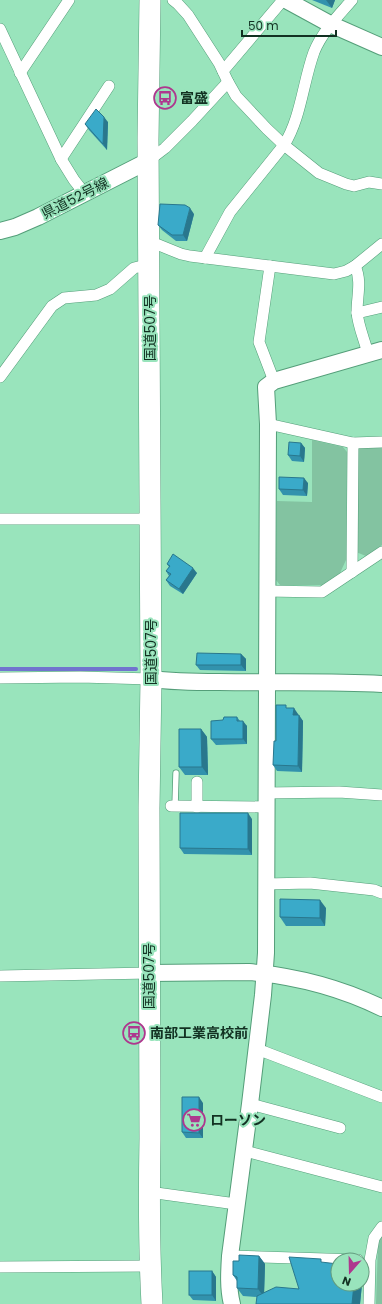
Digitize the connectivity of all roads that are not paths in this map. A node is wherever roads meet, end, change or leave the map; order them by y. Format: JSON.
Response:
{"nodes":[{"id":1,"x":68,"y":0,"type":"edge"},
{"id":2,"x":150,"y":0,"type":"edge"},
{"id":3,"x":173,"y":0,"type":"edge"},
{"id":4,"x":284,"y":0,"type":"edge"},
{"id":5,"x":352,"y":0,"type":"edge"},
{"id":6,"x":330,"y":24,"type":"junction"},
{"id":7,"x":0,"y":29,"type":"edge"},
{"id":8,"x":382,"y":47,"type":"edge"},
{"id":9,"x":223,"y":71,"type":"junction"},
{"id":10,"x":20,"y":72,"type":"junction"},
{"id":11,"x":228,"y":82,"type":"junction"},
{"id":12,"x":109,"y":86,"type":"dead end"},
{"id":13,"x":284,"y":145,"type":"junction"},
{"id":14,"x":61,"y":159,"type":"junction"},
{"id":15,"x":148,"y":161,"type":"junction"},
{"id":16,"x":382,"y":184,"type":"edge"},
{"id":17,"x":84,"y":194,"type":"junction"},
{"id":18,"x":0,"y":231,"type":"edge"},
{"id":19,"x":149,"y":240,"type":"junction"},
{"id":20,"x":382,"y":244,"type":"edge"},
{"id":21,"x":205,"y":258,"type":"junction"},
{"id":22,"x":150,"y":264,"type":"junction"},
{"id":23,"x":270,"y":266,"type":"junction"},
{"id":24,"x":356,"y":266,"type":"junction"},
{"id":25,"x":382,"y":307,"type":"edge"},
{"id":26,"x":357,"y":313,"type":"junction"},
{"id":27,"x":375,"y":352,"type":"edge"},
{"id":28,"x":0,"y":377,"type":"edge"},
{"id":29,"x":274,"y":381,"type":"junction"},
{"id":30,"x":268,"y":424,"type":"junction"},
{"id":31,"x":382,"y":442,"type":"edge"},
{"id":32,"x":352,"y":443,"type":"junction"},
{"id":33,"x":0,"y":519,"type":"edge"},
{"id":34,"x":150,"y":520,"type":"junction"},
{"id":35,"x":382,"y":552,"type":"edge"},
{"id":36,"x":352,"y":572,"type":"junction"},
{"id":37,"x":266,"y":591,"type":"junction"},
{"id":38,"x":0,"y":678,"type":"edge"},
{"id":39,"x":151,"y":679,"type":"junction"},
{"id":40,"x":266,"y":683,"type":"junction"},
{"id":41,"x":382,"y":684,"type":"edge"},
{"id":42,"x":176,"y":773,"type":"dead end"},
{"id":43,"x":197,"y":782,"type":"dead end"},
{"id":44,"x":382,"y":795,"type":"edge"},
{"id":45,"x":266,"y":800,"type":"junction"},
{"id":46,"x":173,"y":806,"type":"joint"},
{"id":47,"x":197,"y":806,"type":"junction"},
{"id":48,"x":266,"y":884,"type":"junction"},
{"id":49,"x":382,"y":893,"type":"edge"},
{"id":50,"x":149,"y":973,"type":"junction"},
{"id":51,"x":265,"y":973,"type":"junction"},
{"id":52,"x":0,"y":976,"type":"edge"},
{"id":53,"x":382,"y":1008,"type":"edge"},
{"id":54,"x":257,"y":1049,"type":"junction"},
{"id":55,"x":382,"y":1097,"type":"edge"},
{"id":56,"x":250,"y":1104,"type":"junction"},
{"id":57,"x":340,"y":1128,"type":"dead end"},
{"id":58,"x":245,"y":1151,"type":"junction"},
{"id":59,"x":382,"y":1187,"type":"edge"},
{"id":60,"x":149,"y":1192,"type":"junction"},
{"id":61,"x":236,"y":1204,"type":"junction"},
{"id":62,"x":382,"y":1227,"type":"edge"},
{"id":63,"x":369,"y":1252,"type":"edge"},
{"id":64,"x":230,"y":1256,"type":"junction"},
{"id":65,"x":330,"y":1259,"type":"edge"},
{"id":66,"x":150,"y":1266,"type":"junction"},
{"id":67,"x":0,"y":1267,"type":"edge"},
{"id":68,"x":368,"y":1292,"type":"edge"},
{"id":69,"x":152,"y":1304,"type":"edge"},
{"id":70,"x":232,"y":1304,"type":"edge"},
{"id":71,"x":369,"y":1304,"type":"edge"}],
"edges":[{"from":1,"to":10,"type":"street"},
{"from":2,"to":15,"type":"highway","name":"国道507号"},
{"from":3,"to":9,"type":"street"},
{"from":4,"to":6,"type":"street"},
{"from":4,"to":9,"type":"street"},
{"from":5,"to":6,"type":"street"},
{"from":6,"to":8,"type":"street"},
{"from":6,"to":13,"type":"street"},
{"from":7,"to":10,"type":"street"},
{"from":9,"to":11,"type":"street"},
{"from":10,"to":14,"type":"street"},
{"from":11,"to":13,"type":"street"},
{"from":11,"to":15,"type":"street"},
{"from":12,"to":14,"type":"street"},
{"from":13,"to":16,"type":"street"},
{"from":13,"to":21,"type":"street"},
{"from":14,"to":17,"type":"street"},
{"from":15,"to":17,"type":"street","name":"県道52号線"},
{"from":15,"to":19,"type":"highway","name":"国道507号"},
{"from":17,"to":18,"type":"street","name":"県道52号線"},
{"from":19,"to":21,"type":"street"},
{"from":19,"to":22,"type":"highway","name":"国道507号"},
{"from":20,"to":24,"type":"street"},
{"from":21,"to":23,"type":"street"},
{"from":22,"to":28,"type":"street"},
{"from":22,"to":34,"type":"highway","name":"国道507号"},
{"from":23,"to":24,"type":"street"},
{"from":23,"to":29,"type":"street"},
{"from":24,"to":26,"type":"street"},
{"from":25,"to":26,"type":"street"},
{"from":26,"to":27,"type":"street"},
{"from":27,"to":29,"type":"street"},
{"from":29,"to":30,"type":"street"},
{"from":30,"to":32,"type":"street"},
{"from":30,"to":37,"type":"street"},
{"from":31,"to":32,"type":"street"},
{"from":32,"to":36,"type":"street"},
{"from":33,"to":34,"type":"street"},
{"from":34,"to":39,"type":"highway","name":"国道507号"},
{"from":35,"to":36,"type":"street"},
{"from":36,"to":37,"type":"street"},
{"from":37,"to":40,"type":"street"},
{"from":38,"to":39,"type":"street"},
{"from":39,"to":40,"type":"street"},
{"from":39,"to":50,"type":"highway","name":"国道507号"},
{"from":40,"to":41,"type":"street"},
{"from":40,"to":45,"type":"street"},
{"from":42,"to":46,"type":"lane"},
{"from":43,"to":47,"type":"street"},
{"from":44,"to":45,"type":"street"},
{"from":45,"to":47,"type":"street"},
{"from":45,"to":48,"type":"street"},
{"from":46,"to":47,"type":"street"},
{"from":48,"to":49,"type":"street"},
{"from":48,"to":51,"type":"street"},
{"from":50,"to":51,"type":"street"},
{"from":50,"to":52,"type":"street"},
{"from":50,"to":60,"type":"highway","name":"国道507号"},
{"from":51,"to":53,"type":"street"},
{"from":51,"to":54,"type":"street"},
{"from":54,"to":55,"type":"street"},
{"from":54,"to":56,"type":"street"},
{"from":56,"to":57,"type":"street"},
{"from":56,"to":58,"type":"street"},
{"from":58,"to":59,"type":"street"},
{"from":58,"to":61,"type":"street"},
{"from":60,"to":61,"type":"street"},
{"from":60,"to":66,"type":"highway","name":"国道507号"},
{"from":61,"to":64,"type":"street"},
{"from":62,"to":63,"type":"street"},
{"from":64,"to":65,"type":"street"},
{"from":64,"to":70,"type":"street"},
{"from":66,"to":67,"type":"street"},
{"from":66,"to":69,"type":"highway","name":"国道507号"},
{"from":68,"to":71,"type":"street"}]}
